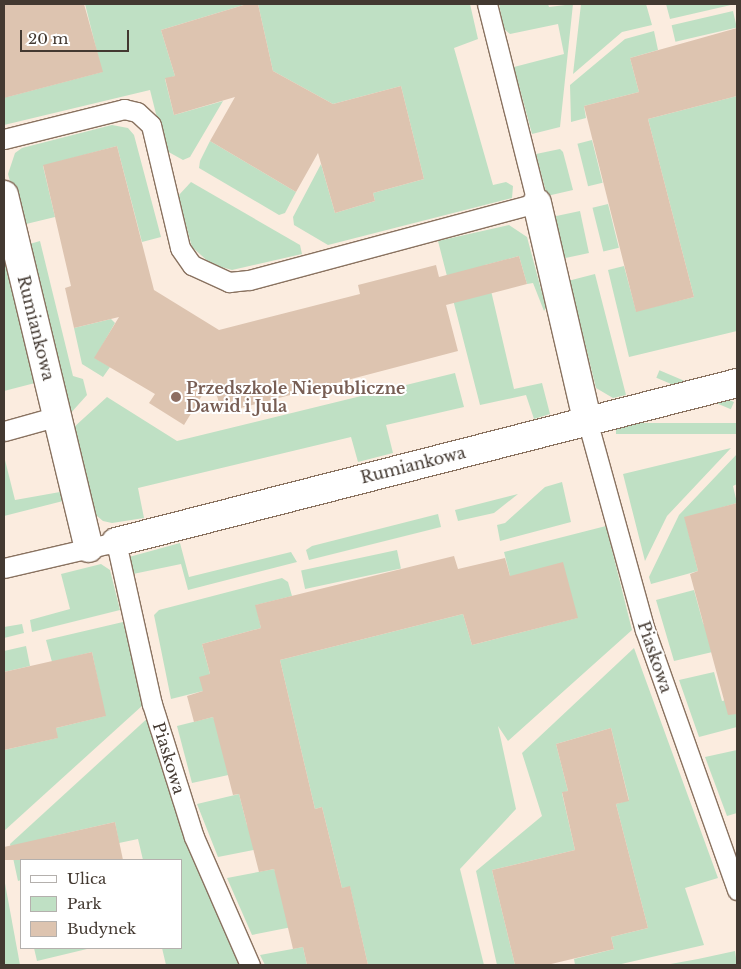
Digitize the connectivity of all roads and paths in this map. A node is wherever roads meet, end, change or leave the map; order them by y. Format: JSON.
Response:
{"nodes":[{"id":1,"x":487,"y":4,"type":"edge"},
{"id":2,"x":4,"y":139,"type":"edge"},
{"id":3,"x":4,"y":195,"type":"edge"},
{"id":4,"x":536,"y":203,"type":"junction"},
{"id":5,"x":737,"y":383,"type":"edge"},
{"id":6,"x":58,"y":416,"type":"junction"},
{"id":7,"x":587,"y":420,"type":"junction"},
{"id":8,"x":4,"y":431,"type":"edge"},
{"id":9,"x":116,"y":542,"type":"junction"},
{"id":10,"x":90,"y":548,"type":"junction"},
{"id":11,"x":4,"y":568,"type":"edge"},
{"id":12,"x":737,"y":890,"type":"edge"},
{"id":13,"x":250,"y":965,"type":"edge"}],
"edges":[{"from":1,"to":4,"type":"lane"},
{"from":2,"to":4,"type":"lane"},
{"from":3,"to":6,"type":"street","name":"Rumiankowa"},
{"from":4,"to":7,"type":"street"},
{"from":5,"to":7,"type":"street","name":"Rumiankowa"},
{"from":6,"to":8,"type":"lane"},
{"from":6,"to":10,"type":"street","name":"Rumiankowa"},
{"from":7,"to":9,"type":"street","name":"Rumiankowa"},
{"from":7,"to":12,"type":"lane","name":"Piaskowa"},
{"from":9,"to":10,"type":"lane","name":"Rumiankowa"},
{"from":9,"to":13,"type":"lane","name":"Piaskowa"},
{"from":10,"to":11,"type":"lane","name":"Rumiankowa"}]}
